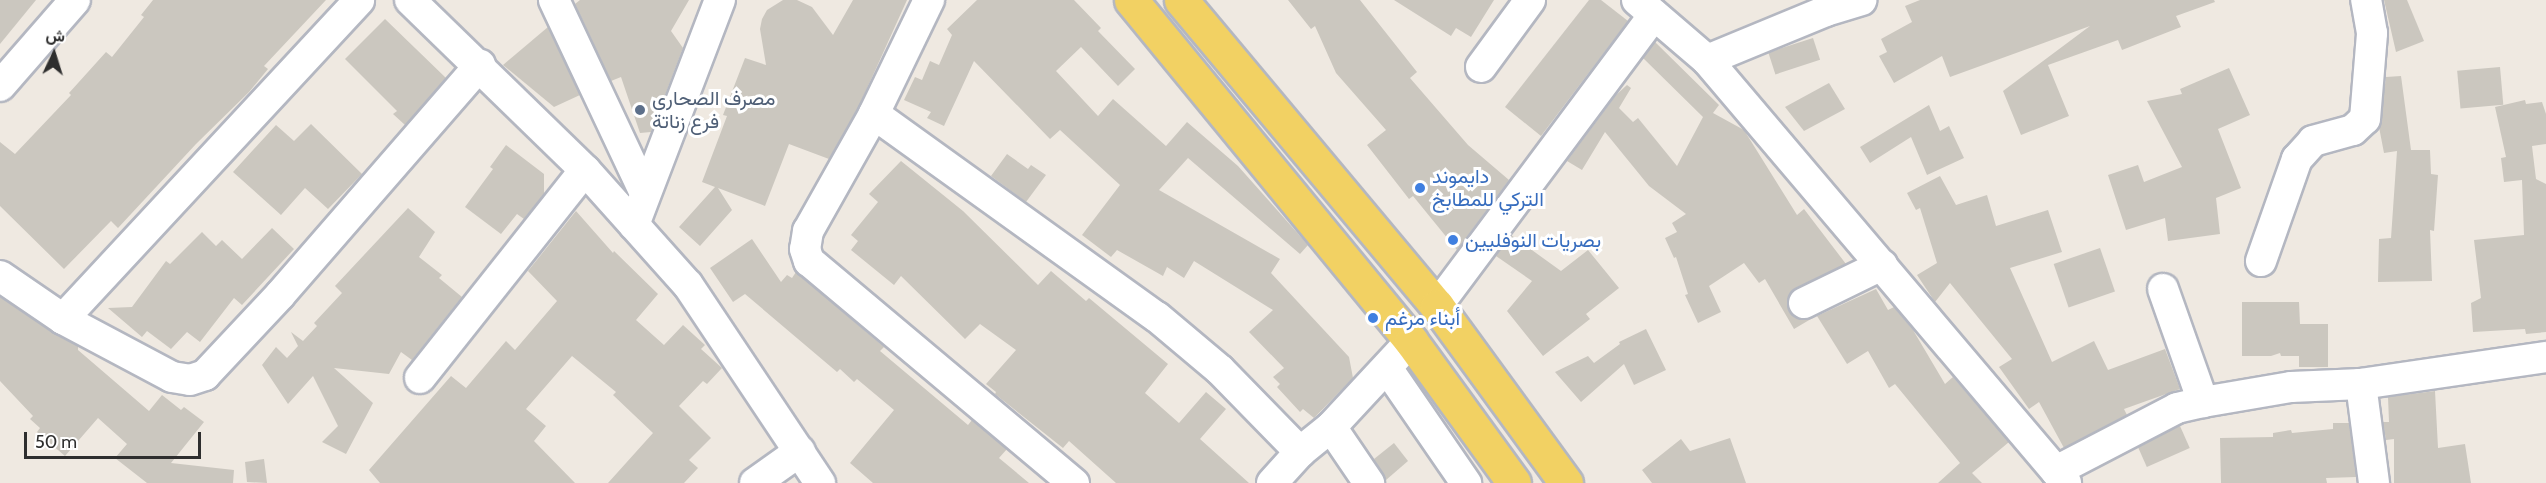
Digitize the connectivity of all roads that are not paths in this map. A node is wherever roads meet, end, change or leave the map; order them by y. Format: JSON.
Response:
{"nodes":[{"id":1,"x":75,"y":0,"type":"edge"},
{"id":2,"x":359,"y":0,"type":"edge"},
{"id":3,"x":410,"y":0,"type":"edge"},
{"id":4,"x":554,"y":0,"type":"edge"},
{"id":5,"x":720,"y":0,"type":"edge"},
{"id":6,"x":929,"y":0,"type":"edge"},
{"id":7,"x":1181,"y":0,"type":"edge"},
{"id":8,"x":1530,"y":0,"type":"edge"},
{"id":9,"x":1862,"y":0,"type":"edge"},
{"id":10,"x":2366,"y":0,"type":"edge"},
{"id":11,"x":1140,"y":3,"type":"edge"},
{"id":12,"x":1822,"y":5,"type":"edge"},
{"id":13,"x":1646,"y":8,"type":"edge"},
{"id":14,"x":1707,"y":60,"type":"junction"},
{"id":15,"x":480,"y":65,"type":"junction"},
{"id":16,"x":1481,"y":67,"type":"dead end"},
{"id":17,"x":0,"y":86,"type":"edge"},
{"id":18,"x":874,"y":114,"type":"junction"},
{"id":19,"x":585,"y":170,"type":"junction"},
{"id":20,"x":645,"y":193,"type":"junction"},
{"id":21,"x":634,"y":225,"type":"junction"},
{"id":22,"x":2261,"y":261,"type":"dead end"},
{"id":23,"x":1882,"y":265,"type":"junction"},
{"id":24,"x":0,"y":276,"type":"edge"},
{"id":25,"x":2163,"y":289,"type":"dead end"},
{"id":26,"x":1804,"y":303,"type":"dead end"},
{"id":27,"x":1437,"y":306,"type":"junction"},
{"id":28,"x":63,"y":319,"type":"junction"},
{"id":29,"x":1410,"y":341,"type":"junction"},
{"id":30,"x":2546,"y":357,"type":"edge"},
{"id":31,"x":1387,"y":368,"type":"junction"},
{"id":32,"x":420,"y":378,"type":"dead end"},
{"id":33,"x":2361,"y":384,"type":"junction"},
{"id":34,"x":2203,"y":402,"type":"junction"},
{"id":35,"x":1331,"y":427,"type":"junction"},
{"id":36,"x":800,"y":451,"type":"junction"},
{"id":37,"x":1300,"y":452,"type":"junction"},
{"id":38,"x":2061,"y":477,"type":"edge"},
{"id":39,"x":755,"y":483,"type":"edge"},
{"id":40,"x":820,"y":483,"type":"edge"},
{"id":41,"x":1074,"y":483,"type":"edge"},
{"id":42,"x":1272,"y":483,"type":"edge"},
{"id":43,"x":1369,"y":483,"type":"edge"},
{"id":44,"x":1466,"y":483,"type":"edge"},
{"id":45,"x":1514,"y":483,"type":"edge"},
{"id":46,"x":1566,"y":483,"type":"edge"},
{"id":47,"x":2374,"y":483,"type":"edge"}],
"edges":[{"from":1,"to":17,"type":"street"},
{"from":2,"to":28,"type":"street"},
{"from":3,"to":15,"type":"street"},
{"from":4,"to":20,"type":"street"},
{"from":5,"to":20,"type":"street"},
{"from":6,"to":18,"type":"street"},
{"from":7,"to":27,"type":"main road"},
{"from":8,"to":16,"type":"street"},
{"from":9,"to":12,"type":"street"},
{"from":10,"to":22,"type":"street"},
{"from":11,"to":29,"type":"main road"},
{"from":12,"to":14,"type":"street"},
{"from":13,"to":14,"type":"street"},
{"from":13,"to":27,"type":"street"},
{"from":14,"to":23,"type":"street"},
{"from":15,"to":19,"type":"street"},
{"from":15,"to":28,"type":"street"},
{"from":18,"to":37,"type":"street"},
{"from":18,"to":41,"type":"street"},
{"from":19,"to":21,"type":"street"},
{"from":19,"to":32,"type":"street"},
{"from":20,"to":21,"type":"street"},
{"from":21,"to":36,"type":"street"},
{"from":23,"to":26,"type":"street"},
{"from":23,"to":38,"type":"street"},
{"from":24,"to":28,"type":"street"},
{"from":25,"to":34,"type":"street"},
{"from":27,"to":46,"type":"main road"},
{"from":29,"to":31,"type":"street"},
{"from":29,"to":45,"type":"main road"},
{"from":30,"to":33,"type":"street"},
{"from":31,"to":35,"type":"street"},
{"from":31,"to":44,"type":"street"},
{"from":33,"to":34,"type":"street"},
{"from":33,"to":47,"type":"street"},
{"from":34,"to":38,"type":"street"},
{"from":35,"to":37,"type":"street"},
{"from":35,"to":43,"type":"street"},
{"from":36,"to":39,"type":"street"},
{"from":36,"to":40,"type":"street"},
{"from":37,"to":42,"type":"street"}]}
